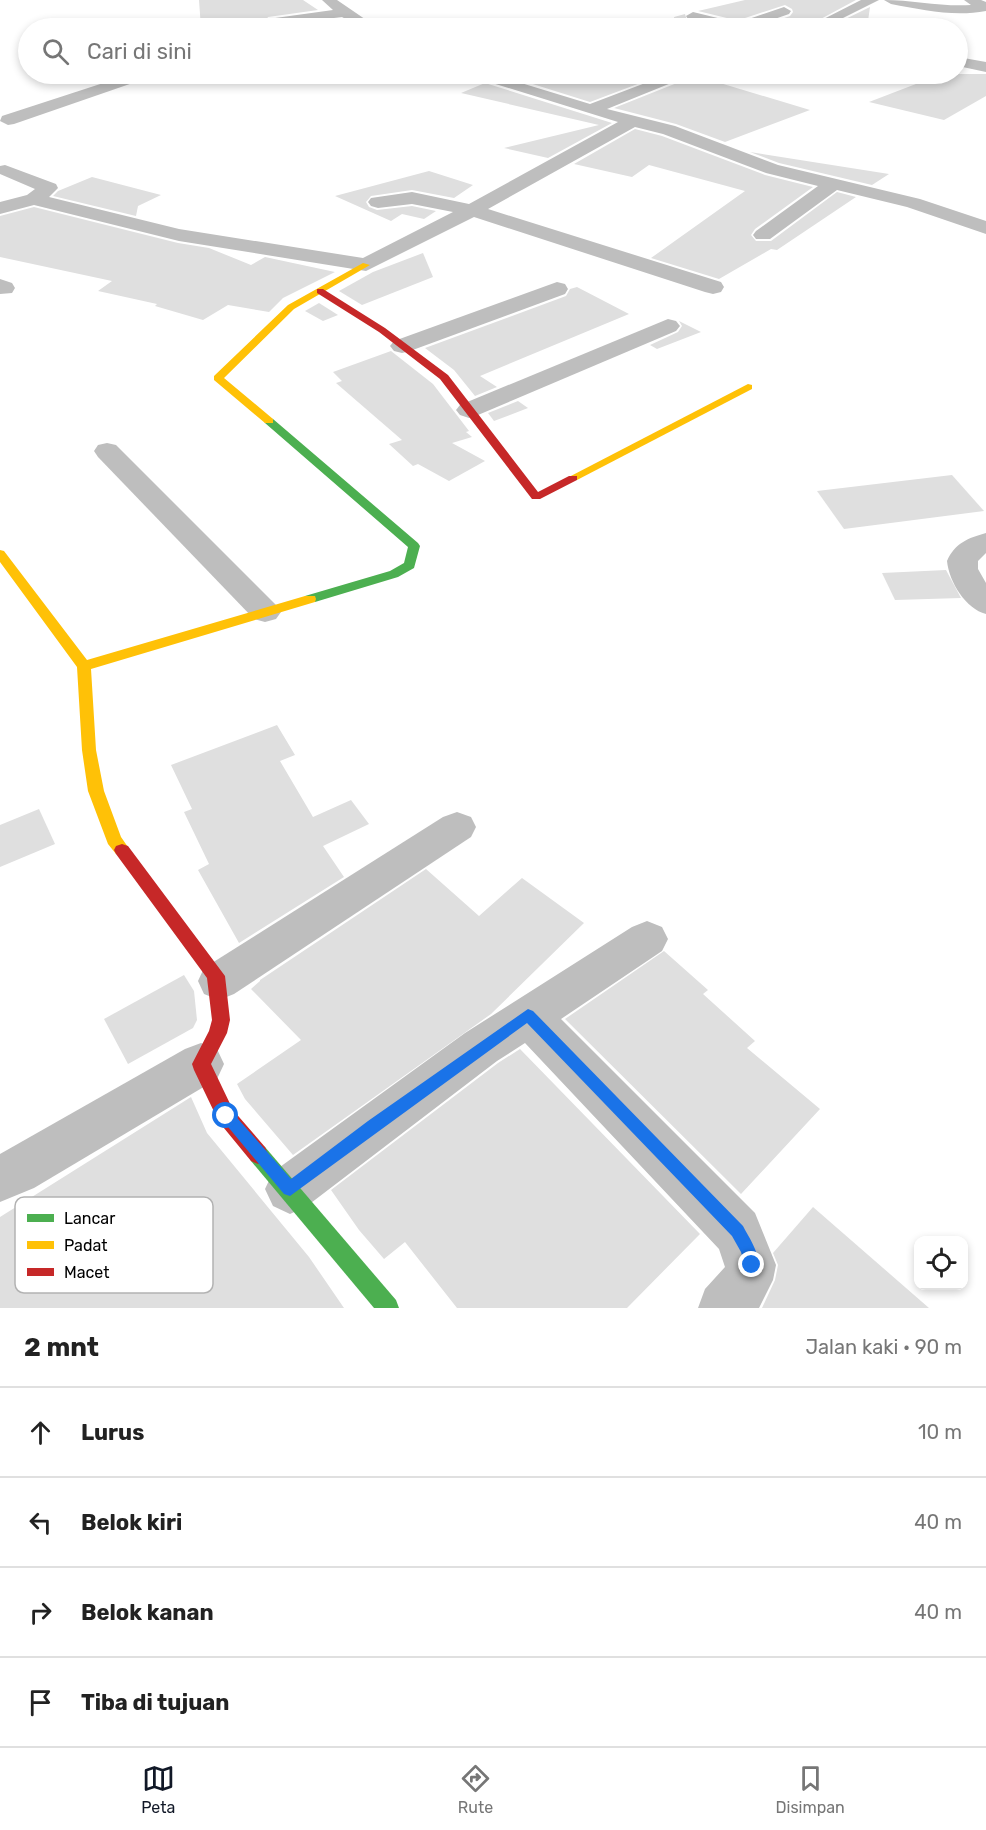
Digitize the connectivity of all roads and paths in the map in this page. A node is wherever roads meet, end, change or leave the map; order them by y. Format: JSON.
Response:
{"nodes":[{"id":1,"x":329,"y":0,"type":"edge"},
{"id":2,"x":872,"y":0,"type":"edge"},
{"id":3,"x":891,"y":0,"type":"edge"},
{"id":4,"x":971,"y":0,"type":"edge"},
{"id":5,"x":938,"y":4,"type":"edge"},
{"id":6,"x":784,"y":11,"type":"dead end"},
{"id":7,"x":344,"y":13,"type":"junction"},
{"id":8,"x":693,"y":16,"type":"dead end"},
{"id":9,"x":303,"y":18,"type":"edge"},
{"id":10,"x":353,"y":18,"type":"edge"},
{"id":11,"x":699,"y":18,"type":"edge"},
{"id":12,"x":765,"y":18,"type":"edge"},
{"id":13,"x":834,"y":18,"type":"edge"},
{"id":14,"x":968,"y":64,"type":"edge"},
{"id":15,"x":986,"y":67,"type":"edge"},
{"id":16,"x":115,"y":84,"type":"edge"},
{"id":17,"x":509,"y":84,"type":"edge"},
{"id":18,"x":656,"y":84,"type":"edge"},
{"id":19,"x":591,"y":110,"type":"junction"},
{"id":20,"x":8,"y":120,"type":"dead end"},
{"id":21,"x":633,"y":121,"type":"junction"},
{"id":22,"x":5,"y":170,"type":"dead end"},
{"id":23,"x":833,"y":184,"type":"junction"},
{"id":24,"x":34,"y":199,"type":"junction"},
{"id":25,"x":378,"y":202,"type":"dead end"},
{"id":26,"x":0,"y":208,"type":"edge"},
{"id":27,"x":472,"y":210,"type":"junction"},
{"id":28,"x":986,"y":228,"type":"edge"},
{"id":29,"x":763,"y":235,"type":"dead end"},
{"id":30,"x":366,"y":265,"type":"junction"},
{"id":31,"x":713,"y":287,"type":"dead end"},
{"id":32,"x":557,"y":289,"type":"dead end"},
{"id":33,"x":320,"y":291,"type":"junction"},
{"id":34,"x":668,"y":326,"type":"dead end"},
{"id":35,"x":402,"y":346,"type":"junction"},
{"id":36,"x":748,"y":387,"type":"dead end"},
{"id":37,"x":469,"y":410,"type":"junction"},
{"id":38,"x":107,"y":452,"type":"dead end"},
{"id":39,"x":986,"y":542,"type":"edge"},
{"id":40,"x":0,"y":554,"type":"edge"},
{"id":41,"x":986,"y":604,"type":"edge"},
{"id":42,"x":265,"y":612,"type":"junction"},
{"id":43,"x":84,"y":666,"type":"junction"},
{"id":44,"x":457,"y":827,"type":"dead end"},
{"id":45,"x":647,"y":939,"type":"dead end"},
{"id":46,"x":219,"y":981,"type":"junction"},
{"id":47,"x":528,"y":1015,"type":"junction"},
{"id":48,"x":201,"y":1064,"type":"junction"},
{"id":49,"x":0,"y":1178,"type":"edge"},
{"id":50,"x":290,"y":1189,"type":"junction"},
{"id":51,"x":388,"y":1308,"type":"edge"},
{"id":52,"x":724,"y":1308,"type":"edge"}],
"edges":[{"from":1,"to":7,"type":"street"},
{"from":2,"to":13,"type":"street"},
{"from":3,"to":5,"type":"street"},
{"from":4,"to":5,"type":"street"},
{"from":6,"to":12,"type":"street"},
{"from":7,"to":9,"type":"street"},
{"from":7,"to":10,"type":"street"},
{"from":8,"to":11,"type":"street"},
{"from":14,"to":15,"type":"street"},
{"from":16,"to":20,"type":"street"},
{"from":17,"to":19,"type":"street"},
{"from":18,"to":19,"type":"street"},
{"from":19,"to":21,"type":"street"},
{"from":21,"to":23,"type":"street"},
{"from":21,"to":27,"type":"street"},
{"from":22,"to":24,"type":"street"},
{"from":23,"to":28,"type":"street"},
{"from":23,"to":29,"type":"street"},
{"from":24,"to":26,"type":"street"},
{"from":24,"to":30,"type":"street"},
{"from":25,"to":27,"type":"street"},
{"from":27,"to":30,"type":"street"},
{"from":27,"to":31,"type":"street"},
{"from":30,"to":33,"type":"street"},
{"from":32,"to":35,"type":"street"},
{"from":33,"to":35,"type":"street"},
{"from":33,"to":42,"type":"street"},
{"from":34,"to":37,"type":"street"},
{"from":35,"to":37,"type":"street"},
{"from":36,"to":37,"type":"street"},
{"from":38,"to":42,"type":"street"},
{"from":39,"to":41,"type":"street"},
{"from":40,"to":43,"type":"street"},
{"from":42,"to":43,"type":"street"},
{"from":43,"to":46,"type":"street"},
{"from":44,"to":46,"type":"street"},
{"from":45,"to":47,"type":"street"},
{"from":46,"to":48,"type":"street"},
{"from":47,"to":50,"type":"street"},
{"from":47,"to":52,"type":"street"},
{"from":48,"to":49,"type":"street"},
{"from":48,"to":50,"type":"street"},
{"from":50,"to":51,"type":"street"}]}
